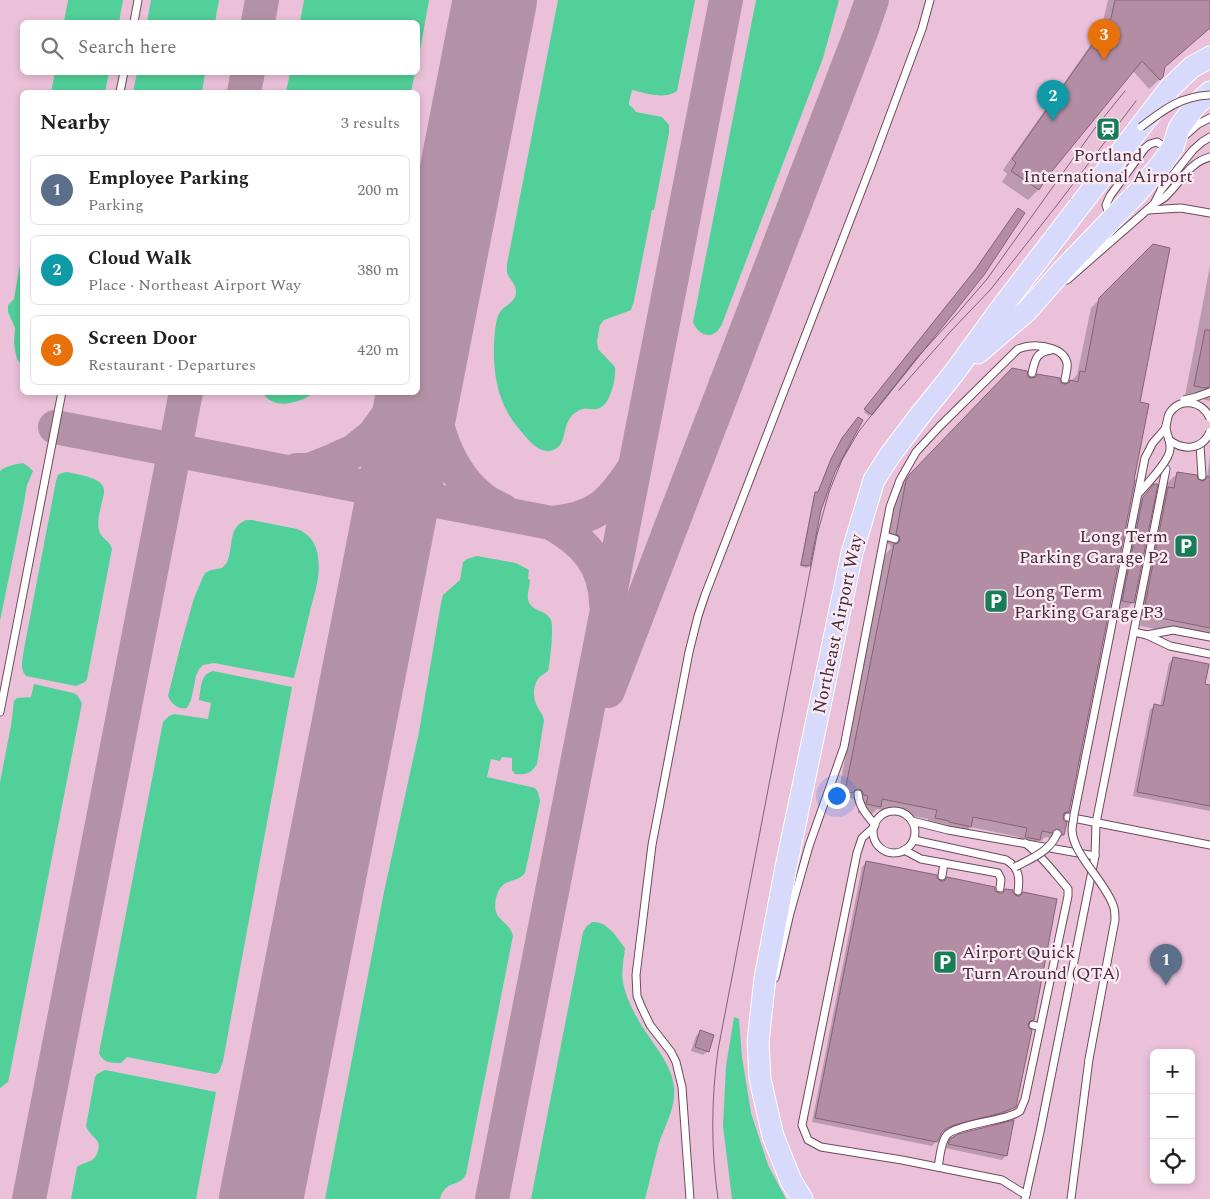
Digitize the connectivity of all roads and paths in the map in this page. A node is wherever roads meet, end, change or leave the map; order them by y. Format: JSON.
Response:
{"nodes":[{"id":1,"x":138,"y":0,"type":"edge"},
{"id":2,"x":930,"y":0,"type":"edge"},
{"id":3,"x":134,"y":20,"type":"edge"},
{"id":4,"x":1210,"y":57,"type":"edge"},
{"id":5,"x":123,"y":75,"type":"edge"},
{"id":6,"x":120,"y":90,"type":"edge"},
{"id":7,"x":1210,"y":94,"type":"edge"},
{"id":8,"x":1210,"y":118,"type":"edge"},
{"id":9,"x":1141,"y":126,"type":"junction"},
{"id":10,"x":1210,"y":137,"type":"edge"},
{"id":11,"x":1172,"y":148,"type":"junction"},
{"id":12,"x":1210,"y":157,"type":"edge"},
{"id":13,"x":1154,"y":204,"type":"junction"},
{"id":14,"x":1148,"y":210,"type":"junction"},
{"id":15,"x":1210,"y":213,"type":"edge"},
{"id":16,"x":1027,"y":311,"type":"junction"},
{"id":17,"x":954,"y":373,"type":"junction"},
{"id":18,"x":1032,"y":373,"type":"dead end"},
{"id":19,"x":1210,"y":392,"type":"edge"},
{"id":20,"x":61,"y":395,"type":"edge"},
{"id":21,"x":1210,"y":416,"type":"edge"},
{"id":22,"x":1210,"y":433,"type":"edge"},
{"id":23,"x":1170,"y":441,"type":"junction"},
{"id":24,"x":1200,"y":445,"type":"junction"},
{"id":25,"x":1166,"y":469,"type":"dead end"},
{"id":26,"x":1202,"y":476,"type":"dead end"},
{"id":27,"x":1138,"y":494,"type":"junction"},
{"id":28,"x":885,"y":536,"type":"junction"},
{"id":29,"x":895,"y":539,"type":"dead end"},
{"id":30,"x":1134,"y":632,"type":"junction"},
{"id":31,"x":1147,"y":635,"type":"junction"},
{"id":32,"x":1210,"y":637,"type":"edge"},
{"id":33,"x":1210,"y":654,"type":"edge"},
{"id":34,"x":0,"y":712,"type":"edge"},
{"id":35,"x":858,"y":794,"type":"dead end"},
{"id":36,"x":1068,"y":817,"type":"dead end"},
{"id":37,"x":912,"y":821,"type":"junction"},
{"id":38,"x":1096,"y":823,"type":"junction"},
{"id":39,"x":874,"y":826,"type":"junction"},
{"id":40,"x":1057,"y":834,"type":"dead end"},
{"id":41,"x":914,"y":840,"type":"junction"},
{"id":42,"x":1025,"y":843,"type":"junction"},
{"id":43,"x":1210,"y":845,"type":"edge"},
{"id":44,"x":904,"y":850,"type":"junction"},
{"id":45,"x":1095,"y":856,"type":"junction"},
{"id":46,"x":944,"y":863,"type":"junction"},
{"id":47,"x":1015,"y":867,"type":"junction"},
{"id":48,"x":942,"y":876,"type":"dead end"},
{"id":49,"x":1000,"y":888,"type":"dead end"},
{"id":50,"x":1018,"y":891,"type":"dead end"},
{"id":51,"x":774,"y":981,"type":"dead end"},
{"id":52,"x":770,"y":999,"type":"dead end"},
{"id":53,"x":758,"y":1042,"type":"junction"},
{"id":54,"x":938,"y":1167,"type":"junction"},
{"id":55,"x":1026,"y":1197,"type":"edge"},
{"id":56,"x":690,"y":1199,"type":"edge"},
{"id":57,"x":802,"y":1199,"type":"edge"},
{"id":58,"x":1071,"y":1199,"type":"edge"}],
"edges":[{"from":1,"to":3,"type":"lane"},
{"from":2,"to":56,"type":"lane"},
{"from":4,"to":9,"type":"main road","name":"Northeast Airport Way"},
{"from":5,"to":6,"type":"lane"},
{"from":7,"to":9,"type":"lane","bridge":true},
{"from":7,"to":11,"type":"main road"},
{"from":8,"to":11,"type":"lane"},
{"from":9,"to":17,"type":"main road","name":"Northeast Airport Way"},
{"from":10,"to":13,"type":"lane"},
{"from":11,"to":16,"type":"main road"},
{"from":12,"to":13,"type":"lane"},
{"from":13,"to":14,"type":"lane"},
{"from":14,"to":15,"type":"lane"},
{"from":14,"to":16,"type":"lane"},
{"from":16,"to":17,"type":"main road"},
{"from":17,"to":53,"type":"main road","name":"Northeast Airport Way"},
{"from":18,"to":28,"type":"lane"},
{"from":19,"to":24,"type":"lane","bridge":true},
{"from":20,"to":34,"type":"lane"},
{"from":21,"to":23,"type":"lane","bridge":true},
{"from":21,"to":27,"type":"lane","bridge":true},
{"from":22,"to":23,"type":"lane","bridge":true},
{"from":22,"to":24,"type":"lane","bridge":true},
{"from":23,"to":27,"type":"lane","bridge":true},
{"from":24,"to":26,"type":"lane"},
{"from":25,"to":30,"type":"lane"},
{"from":27,"to":58,"type":"lane","bridge":true},
{"from":28,"to":29,"type":"lane"},
{"from":28,"to":51,"type":"lane"},
{"from":30,"to":31,"type":"lane"},
{"from":30,"to":38,"type":"lane"},
{"from":31,"to":32,"type":"lane"},
{"from":31,"to":33,"type":"lane"},
{"from":35,"to":39,"type":"lane"},
{"from":36,"to":38,"type":"lane"},
{"from":37,"to":39,"type":"lane"},
{"from":37,"to":41,"type":"lane"},
{"from":37,"to":42,"type":"lane"},
{"from":38,"to":43,"type":"lane"},
{"from":38,"to":45,"type":"lane"},
{"from":39,"to":44,"type":"lane"},
{"from":39,"to":54,"type":"lane"},
{"from":40,"to":47,"type":"lane","bridge":true},
{"from":41,"to":44,"type":"lane"},
{"from":41,"to":47,"type":"lane"},
{"from":42,"to":45,"type":"lane"},
{"from":42,"to":54,"type":"lane"},
{"from":44,"to":46,"type":"lane"},
{"from":45,"to":55,"type":"lane"},
{"from":46,"to":48,"type":"lane"},
{"from":46,"to":49,"type":"lane"},
{"from":47,"to":50,"type":"lane"},
{"from":52,"to":53,"type":"lane"},
{"from":53,"to":57,"type":"main road","name":"Northeast Airport Way"},
{"from":54,"to":55,"type":"lane"}]}
